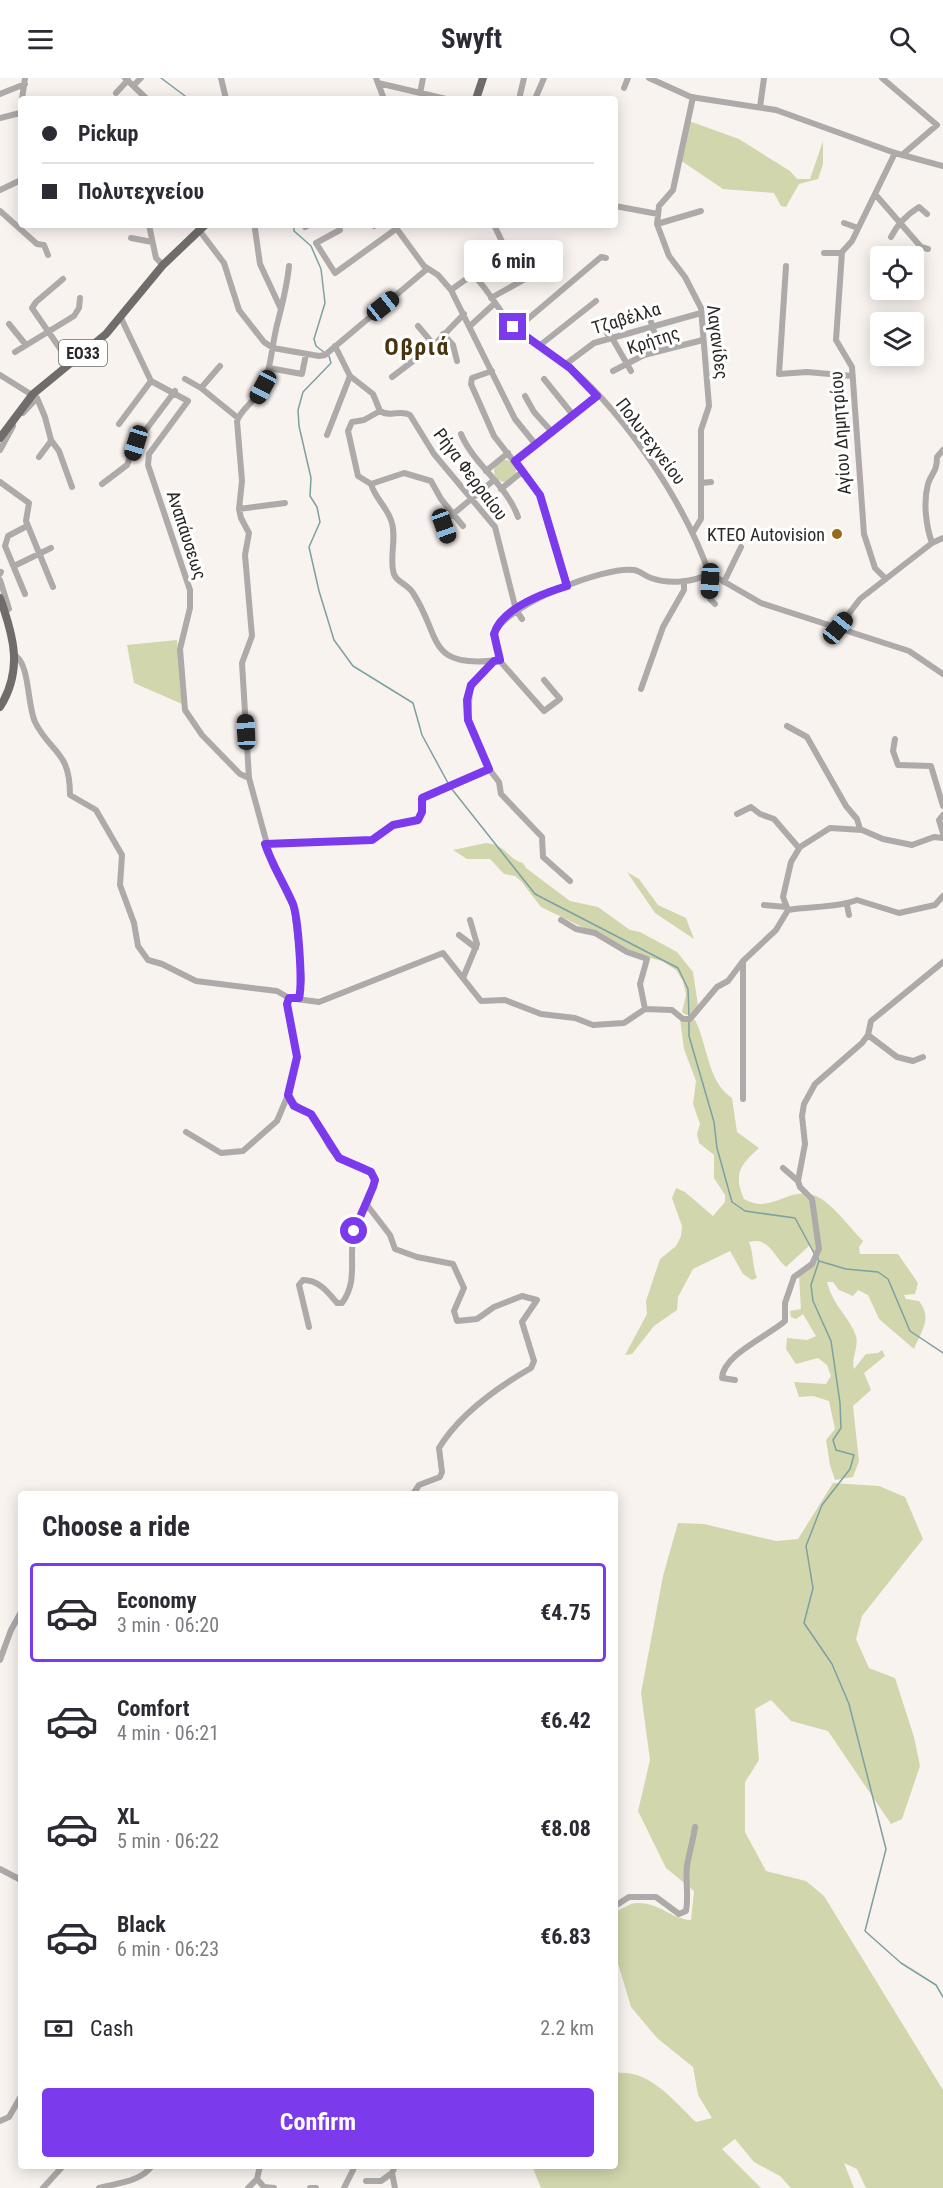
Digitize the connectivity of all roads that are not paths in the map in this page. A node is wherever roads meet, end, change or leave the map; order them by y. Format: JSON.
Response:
{"nodes":[{"id":1,"x":141,"y":78,"type":"edge"},
{"id":2,"x":221,"y":78,"type":"edge"},
{"id":3,"x":423,"y":78,"type":"edge"},
{"id":4,"x":483,"y":78,"type":"edge"},
{"id":5,"x":524,"y":78,"type":"edge"},
{"id":6,"x":544,"y":78,"type":"edge"},
{"id":7,"x":628,"y":78,"type":"edge"},
{"id":8,"x":649,"y":78,"type":"edge"},
{"id":9,"x":764,"y":78,"type":"edge"},
{"id":10,"x":882,"y":78,"type":"edge"},
{"id":11,"x":126,"y":79,"type":"edge"},
{"id":12,"x":25,"y":81,"type":"edge"},
{"id":13,"x":377,"y":81,"type":"edge"},
{"id":14,"x":133,"y":86,"type":"junction"},
{"id":15,"x":624,"y":88,"type":"dead end"},
{"id":16,"x":116,"y":93,"type":"dead end"},
{"id":17,"x":0,"y":94,"type":"edge"},
{"id":18,"x":520,"y":95,"type":"dead end"},
{"id":19,"x":22,"y":96,"type":"edge"},
{"id":20,"x":144,"y":96,"type":"edge"},
{"id":21,"x":227,"y":96,"type":"edge"},
{"id":22,"x":383,"y":96,"type":"edge"},
{"id":23,"x":419,"y":96,"type":"edge"},
{"id":24,"x":477,"y":96,"type":"edge"},
{"id":25,"x":536,"y":96,"type":"edge"},
{"id":26,"x":693,"y":98,"type":"junction"},
{"id":27,"x":760,"y":107,"type":"junction"},
{"id":28,"x":18,"y":111,"type":"edge"},
{"id":29,"x":0,"y":118,"type":"edge"},
{"id":30,"x":899,"y":154,"type":"junction"},
{"id":31,"x":943,"y":166,"type":"edge"},
{"id":32,"x":18,"y":181,"type":"edge"},
{"id":33,"x":0,"y":190,"type":"edge"},
{"id":34,"x":875,"y":194,"type":"junction"},
{"id":35,"x":618,"y":207,"type":"edge"},
{"id":36,"x":700,"y":210,"type":"dead end"},
{"id":37,"x":0,"y":211,"type":"edge"},
{"id":38,"x":658,"y":214,"type":"junction"},
{"id":39,"x":927,"y":214,"type":"dead end"},
{"id":40,"x":844,"y":223,"type":"dead end"},
{"id":41,"x":900,"y":223,"type":"junction"},
{"id":42,"x":657,"y":224,"type":"junction"},
{"id":43,"x":18,"y":227,"type":"edge"},
{"id":44,"x":19,"y":228,"type":"edge"},
{"id":45,"x":150,"y":228,"type":"edge"},
{"id":46,"x":201,"y":228,"type":"edge"},
{"id":47,"x":203,"y":228,"type":"edge"},
{"id":48,"x":339,"y":228,"type":"edge"},
{"id":49,"x":394,"y":228,"type":"edge"},
{"id":50,"x":396,"y":228,"type":"edge"},
{"id":51,"x":495,"y":228,"type":"edge"},
{"id":52,"x":858,"y":228,"type":"junction"},
{"id":53,"x":255,"y":229,"type":"dead end"},
{"id":54,"x":891,"y":237,"type":"dead end"},
{"id":55,"x":131,"y":238,"type":"dead end"},
{"id":56,"x":152,"y":242,"type":"junction"},
{"id":57,"x":928,"y":249,"type":"dead end"},
{"id":58,"x":824,"y":253,"type":"dead end"},
{"id":59,"x":842,"y":253,"type":"junction"},
{"id":60,"x":48,"y":255,"type":"dead end"},
{"id":61,"x":606,"y":258,"type":"dead end"},
{"id":62,"x":557,"y":261,"type":"dead end"},
{"id":63,"x":163,"y":265,"type":"junction"},
{"id":64,"x":289,"y":266,"type":"dead end"},
{"id":65,"x":786,"y":266,"type":"dead end"},
{"id":66,"x":427,"y":269,"type":"junction"},
{"id":67,"x":63,"y":279,"type":"dead end"},
{"id":68,"x":521,"y":281,"type":"junction"},
{"id":69,"x":451,"y":290,"type":"junction"},
{"id":70,"x":80,"y":298,"type":"dead end"},
{"id":71,"x":493,"y":300,"type":"junction"},
{"id":72,"x":596,"y":301,"type":"dead end"},
{"id":73,"x":282,"y":309,"type":"junction"},
{"id":74,"x":647,"y":309,"type":"dead end"},
{"id":75,"x":701,"y":313,"type":"junction"},
{"id":76,"x":464,"y":314,"type":"junction"},
{"id":77,"x":121,"y":318,"type":"junction"},
{"id":78,"x":9,"y":324,"type":"dead end"},
{"id":79,"x":603,"y":325,"type":"dead end"},
{"id":80,"x":652,"y":325,"type":"junction"},
{"id":81,"x":418,"y":326,"type":"dead end"},
{"id":82,"x":470,"y":326,"type":"junction"},
{"id":83,"x":516,"y":329,"type":"junction"},
{"id":84,"x":48,"y":332,"type":"junction"},
{"id":85,"x":444,"y":334,"type":"junction"},
{"id":86,"x":610,"y":337,"type":"junction"},
{"id":87,"x":702,"y":340,"type":"junction"},
{"id":88,"x":26,"y":345,"type":"junction"},
{"id":89,"x":434,"y":345,"type":"junction"},
{"id":90,"x":335,"y":346,"type":"junction"},
{"id":91,"x":539,"y":346,"type":"junction"},
{"id":92,"x":273,"y":348,"type":"junction"},
{"id":93,"x":660,"y":351,"type":"junction"},
{"id":94,"x":15,"y":352,"type":"dead end"},
{"id":95,"x":306,"y":354,"type":"junction"},
{"id":96,"x":457,"y":361,"type":"dead end"},
{"id":97,"x":70,"y":363,"type":"junction"},
{"id":98,"x":626,"y":363,"type":"junction"},
{"id":99,"x":566,"y":364,"type":"junction"},
{"id":100,"x":220,"y":366,"type":"dead end"},
{"id":101,"x":269,"y":368,"type":"junction"},
{"id":102,"x":492,"y":371,"type":"junction"},
{"id":103,"x":613,"y":371,"type":"dead end"},
{"id":104,"x":631,"y":371,"type":"dead end"},
{"id":105,"x":0,"y":375,"type":"edge"},
{"id":106,"x":350,"y":376,"type":"junction"},
{"id":107,"x":852,"y":376,"type":"junction"},
{"id":108,"x":392,"y":377,"type":"dead end"},
{"id":109,"x":185,"y":379,"type":"dead end"},
{"id":110,"x":544,"y":379,"type":"dead end"},
{"id":111,"x":151,"y":381,"type":"junction"},
{"id":112,"x":201,"y":388,"type":"junction"},
{"id":113,"x":175,"y":392,"type":"junction"},
{"id":114,"x":35,"y":396,"type":"junction"},
{"id":115,"x":525,"y":396,"type":"dead end"},
{"id":116,"x":597,"y":396,"type":"junction"},
{"id":117,"x":380,"y":411,"type":"junction"},
{"id":118,"x":573,"y":415,"type":"junction"},
{"id":119,"x":238,"y":418,"type":"junction"},
{"id":120,"x":119,"y":424,"type":"dead end"},
{"id":121,"x":552,"y":432,"type":"junction"},
{"id":122,"x":461,"y":434,"type":"dead end"},
{"id":123,"x":327,"y":435,"type":"dead end"},
{"id":124,"x":0,"y":438,"type":"edge"},
{"id":125,"x":51,"y":441,"type":"junction"},
{"id":126,"x":536,"y":445,"type":"junction"},
{"id":127,"x":0,"y":450,"type":"edge"},
{"id":128,"x":943,"y":450,"type":"edge"},
{"id":129,"x":508,"y":453,"type":"junction"},
{"id":130,"x":39,"y":457,"type":"dead end"},
{"id":131,"x":515,"y":461,"type":"junction"},
{"id":132,"x":486,"y":471,"type":"junction"},
{"id":133,"x":523,"y":471,"type":"junction"},
{"id":134,"x":494,"y":480,"type":"junction"},
{"id":135,"x":0,"y":482,"type":"edge"},
{"id":136,"x":711,"y":482,"type":"dead end"},
{"id":137,"x":701,"y":483,"type":"junction"},
{"id":138,"x":102,"y":484,"type":"dead end"},
{"id":139,"x":371,"y":484,"type":"junction"},
{"id":140,"x":72,"y":487,"type":"dead end"},
{"id":141,"x":501,"y":489,"type":"junction"},
{"id":142,"x":472,"y":497,"type":"junction"},
{"id":143,"x":285,"y":503,"type":"dead end"},
{"id":144,"x":239,"y":508,"type":"junction"},
{"id":145,"x":453,"y":514,"type":"junction"},
{"id":146,"x":518,"y":517,"type":"dead end"},
{"id":147,"x":27,"y":526,"type":"junction"},
{"id":148,"x":464,"y":526,"type":"dead end"},
{"id":149,"x":693,"y":532,"type":"junction"},
{"id":150,"x":449,"y":538,"type":"dead end"},
{"id":151,"x":943,"y":538,"type":"edge"},
{"id":152,"x":932,"y":543,"type":"junction"},
{"id":153,"x":741,"y":547,"type":"dead end"},
{"id":154,"x":51,"y":548,"type":"dead end"},
{"id":155,"x":39,"y":554,"type":"junction"},
{"id":156,"x":14,"y":566,"type":"junction"},
{"id":157,"x":710,"y":574,"type":"junction"},
{"id":158,"x":886,"y":579,"type":"junction"},
{"id":159,"x":0,"y":580,"type":"edge"},
{"id":160,"x":684,"y":581,"type":"junction"},
{"id":161,"x":724,"y":582,"type":"junction"},
{"id":162,"x":567,"y":586,"type":"junction"},
{"id":163,"x":53,"y":587,"type":"dead end"},
{"id":164,"x":25,"y":594,"type":"dead end"},
{"id":165,"x":0,"y":598,"type":"edge"},
{"id":166,"x":715,"y":604,"type":"dead end"},
{"id":167,"x":4,"y":610,"type":"junction"},
{"id":168,"x":516,"y":610,"type":"junction"},
{"id":169,"x":522,"y":619,"type":"dead end"},
{"id":170,"x":838,"y":628,"type":"junction"},
{"id":171,"x":16,"y":656,"type":"junction"},
{"id":172,"x":497,"y":661,"type":"junction"},
{"id":173,"x":943,"y":674,"type":"edge"},
{"id":174,"x":544,"y":680,"type":"dead end"},
{"id":175,"x":641,"y":689,"type":"dead end"},
{"id":176,"x":0,"y":707,"type":"edge"},
{"id":177,"x":787,"y":726,"type":"dead end"},
{"id":178,"x":895,"y":738,"type":"dead end"},
{"id":179,"x":489,"y":769,"type":"junction"},
{"id":180,"x":249,"y":778,"type":"junction"},
{"id":181,"x":943,"y":806,"type":"edge"},
{"id":182,"x":737,"y":814,"type":"dead end"},
{"id":183,"x":943,"y":815,"type":"edge"},
{"id":184,"x":860,"y":829,"type":"junction"},
{"id":185,"x":943,"y":833,"type":"edge"},
{"id":186,"x":943,"y":838,"type":"edge"},
{"id":187,"x":265,"y":844,"type":"junction"},
{"id":188,"x":799,"y":848,"type":"junction"},
{"id":189,"x":570,"y":881,"type":"dead end"},
{"id":190,"x":943,"y":896,"type":"edge"},
{"id":191,"x":764,"y":905,"type":"dead end"},
{"id":192,"x":847,"y":905,"type":"junction"},
{"id":193,"x":787,"y":908,"type":"junction"},
{"id":194,"x":849,"y":915,"type":"dead end"},
{"id":195,"x":470,"y":920,"type":"dead end"},
{"id":196,"x":561,"y":920,"type":"dead end"},
{"id":197,"x":459,"y":935,"type":"dead end"},
{"id":198,"x":476,"y":948,"type":"junction"},
{"id":199,"x":743,"y":961,"type":"junction"},
{"id":200,"x":943,"y":962,"type":"edge"},
{"id":201,"x":463,"y":978,"type":"junction"},
{"id":202,"x":289,"y":998,"type":"junction"},
{"id":203,"x":299,"y":998,"type":"junction"},
{"id":204,"x":645,"y":1009,"type":"junction"},
{"id":205,"x":868,"y":1035,"type":"junction"},
{"id":206,"x":923,"y":1057,"type":"dead end"},
{"id":207,"x":288,"y":1095,"type":"junction"},
{"id":208,"x":743,"y":1099,"type":"dead end"},
{"id":209,"x":186,"y":1132,"type":"dead end"},
{"id":210,"x":783,"y":1168,"type":"dead end"},
{"id":211,"x":798,"y":1181,"type":"junction"},
{"id":212,"x":367,"y":1205,"type":"junction"},
{"id":213,"x":309,"y":1327,"type":"dead end"},
{"id":214,"x":735,"y":1380,"type":"dead end"},
{"id":215,"x":415,"y":1491,"type":"edge"},
{"id":216,"x":18,"y":1617,"type":"edge"},
{"id":217,"x":0,"y":1660,"type":"edge"},
{"id":218,"x":695,"y":1827,"type":"dead end"},
{"id":219,"x":0,"y":1869,"type":"edge"},
{"id":220,"x":18,"y":1878,"type":"edge"},
{"id":221,"x":618,"y":1904,"type":"edge"},
{"id":222,"x":18,"y":2101,"type":"edge"},
{"id":223,"x":0,"y":2121,"type":"edge"},
{"id":224,"x":60,"y":2169,"type":"edge"},
{"id":225,"x":149,"y":2169,"type":"edge"},
{"id":226,"x":260,"y":2169,"type":"edge"},
{"id":227,"x":354,"y":2169,"type":"edge"},
{"id":228,"x":394,"y":2173,"type":"edge"},
{"id":229,"x":257,"y":2180,"type":"junction"},
{"id":230,"x":366,"y":2181,"type":"dead end"},
{"id":231,"x":43,"y":2188,"type":"edge"},
{"id":232,"x":99,"y":2188,"type":"edge"},
{"id":233,"x":248,"y":2188,"type":"edge"},
{"id":234,"x":274,"y":2188,"type":"edge"},
{"id":235,"x":310,"y":2188,"type":"edge"},
{"id":236,"x":315,"y":2188,"type":"edge"},
{"id":237,"x":344,"y":2188,"type":"edge"},
{"id":238,"x":395,"y":2188,"type":"edge"}],
"edges":[{"from":1,"to":14,"type":"street"},
{"from":2,"to":21,"type":"street"},
{"from":3,"to":23,"type":"street"},
{"from":4,"to":24,"type":"main road"},
{"from":5,"to":18,"type":"street"},
{"from":6,"to":25,"type":"street"},
{"from":7,"to":15,"type":"street"},
{"from":8,"to":26,"type":"street"},
{"from":9,"to":27,"type":"street"},
{"from":10,"to":30,"type":"street"},
{"from":11,"to":14,"type":"street"},
{"from":11,"to":16,"type":"street"},
{"from":12,"to":17,"type":"street"},
{"from":12,"to":19,"type":"street"},
{"from":13,"to":22,"type":"street"},
{"from":13,"to":23,"type":"street"},
{"from":14,"to":20,"type":"street"},
{"from":26,"to":27,"type":"street"},
{"from":26,"to":38,"type":"street","name":"Λαγανίδες"},
{"from":27,"to":30,"type":"street"},
{"from":28,"to":29,"type":"street"},
{"from":30,"to":31,"type":"street"},
{"from":30,"to":34,"type":"street","name":"Αγίου Δημητρίου"},
{"from":32,"to":33,"type":"street"},
{"from":34,"to":41,"type":"street"},
{"from":34,"to":52,"type":"street","name":"Αγίου Δημητρίου"},
{"from":35,"to":38,"type":"street"},
{"from":36,"to":42,"type":"street"},
{"from":37,"to":43,"type":"street"},
{"from":38,"to":42,"type":"street","name":"Λαγανίδες"},
{"from":39,"to":41,"type":"street"},
{"from":40,"to":52,"type":"street"},
{"from":41,"to":54,"type":"street"},
{"from":41,"to":57,"type":"street"},
{"from":42,"to":75,"type":"street","name":"Λαγανίδες"},
{"from":44,"to":60,"type":"street"},
{"from":45,"to":56,"type":"street"},
{"from":46,"to":63,"type":"main road","number":"ΕΟ33"},
{"from":47,"to":92,"type":"street"},
{"from":48,"to":49,"type":"street"},
{"from":50,"to":66,"type":"street"},
{"from":51,"to":68,"type":"street"},
{"from":52,"to":59,"type":"street","name":"Αγίου Δημητρίου"},
{"from":53,"to":73,"type":"street"},
{"from":55,"to":56,"type":"street"},
{"from":56,"to":63,"type":"street"},
{"from":58,"to":59,"type":"street"},
{"from":59,"to":107,"type":"street","name":"Αγίου Δημητρίου"},
{"from":61,"to":83,"type":"street"},
{"from":62,"to":68,"type":"street"},
{"from":63,"to":77,"type":"main road","number":"ΕΟ33"},
{"from":64,"to":73,"type":"street"},
{"from":65,"to":107,"type":"street"},
{"from":66,"to":69,"type":"street"},
{"from":66,"to":90,"type":"street"},
{"from":67,"to":84,"type":"street"},
{"from":68,"to":71,"type":"street"},
{"from":69,"to":71,"type":"street","name":"Πολυτεχνείου"},
{"from":69,"to":76,"type":"street"},
{"from":70,"to":84,"type":"street"},
{"from":71,"to":82,"type":"street"},
{"from":71,"to":83,"type":"street","name":"Πολυτεχνείου"},
{"from":72,"to":91,"type":"street"},
{"from":73,"to":92,"type":"street"},
{"from":74,"to":80,"type":"street"},
{"from":75,"to":80,"type":"street","name":"Τζαβέλλα"},
{"from":75,"to":87,"type":"street","name":"Λαγανίδες"},
{"from":76,"to":82,"type":"street"},
{"from":76,"to":85,"type":"street"},
{"from":77,"to":97,"type":"main road","number":"ΕΟ33"},
{"from":77,"to":111,"type":"street"},
{"from":78,"to":88,"type":"street"},
{"from":79,"to":86,"type":"street"},
{"from":80,"to":86,"type":"street","name":"Τζαβέλλα"},
{"from":80,"to":93,"type":"street"},
{"from":81,"to":89,"type":"street"},
{"from":82,"to":102,"type":"street"},
{"from":83,"to":91,"type":"street","name":"Πολυτεχνείου"},
{"from":84,"to":88,"type":"street"},
{"from":84,"to":97,"type":"street"},
{"from":85,"to":89,"type":"street"},
{"from":85,"to":96,"type":"street"},
{"from":86,"to":98,"type":"street"},
{"from":86,"to":99,"type":"street","name":"Τζαβέλλα"},
{"from":87,"to":93,"type":"street","name":"Κρήτης"},
{"from":87,"to":137,"type":"street","name":"Λαγανίδες"},
{"from":88,"to":94,"type":"street"},
{"from":89,"to":108,"type":"street"},
{"from":90,"to":95,"type":"street"},
{"from":90,"to":106,"type":"street"},
{"from":91,"to":99,"type":"street","name":"Πολυτεχνείου"},
{"from":92,"to":95,"type":"street"},
{"from":92,"to":101,"type":"street"},
{"from":93,"to":98,"type":"street","name":"Κρήτης"},
{"from":95,"to":101,"type":"street"},
{"from":97,"to":114,"type":"main road","number":"ΕΟ33"},
{"from":98,"to":103,"type":"street","name":"Κρήτης"},
{"from":98,"to":104,"type":"street"},
{"from":99,"to":116,"type":"street","name":"Πολυτεχνείου"},
{"from":100,"to":112,"type":"street"},
{"from":101,"to":119,"type":"street"},
{"from":102,"to":126,"type":"street"},
{"from":102,"to":129,"type":"street"},
{"from":105,"to":114,"type":"street"},
{"from":106,"to":117,"type":"street"},
{"from":106,"to":123,"type":"street"},
{"from":107,"to":158,"type":"street","name":"Αγίου Δημητρίου"},
{"from":109,"to":112,"type":"street"},
{"from":110,"to":118,"type":"street"},
{"from":111,"to":113,"type":"street"},
{"from":111,"to":120,"type":"street"},
{"from":112,"to":119,"type":"street"},
{"from":113,"to":138,"type":"street"},
{"from":113,"to":180,"type":"street","name":"Αναπάυσεως"},
{"from":114,"to":124,"type":"main road","number":"ΕΟ33"},
{"from":114,"to":125,"type":"street"},
{"from":114,"to":127,"type":"street"},
{"from":115,"to":121,"type":"street"},
{"from":116,"to":118,"type":"street"},
{"from":116,"to":149,"type":"street","name":"Πολυτεχνείου"},
{"from":117,"to":139,"type":"street"},
{"from":117,"to":142,"type":"street","name":"Ρήγα Φερραίου"},
{"from":118,"to":121,"type":"street"},
{"from":119,"to":144,"type":"street"},
{"from":121,"to":126,"type":"street"},
{"from":122,"to":132,"type":"street"},
{"from":125,"to":130,"type":"street"},
{"from":125,"to":140,"type":"street"},
{"from":126,"to":131,"type":"street"},
{"from":128,"to":152,"type":"street"},
{"from":129,"to":131,"type":"street"},
{"from":129,"to":132,"type":"street"},
{"from":131,"to":133,"type":"street"},
{"from":132,"to":134,"type":"street"},
{"from":133,"to":141,"type":"street"},
{"from":133,"to":162,"type":"street"},
{"from":134,"to":141,"type":"street"},
{"from":134,"to":142,"type":"street"},
{"from":135,"to":147,"type":"street"},
{"from":136,"to":137,"type":"street"},
{"from":137,"to":149,"type":"street","name":"Λαγανίδες"},
{"from":139,"to":145,"type":"street"},
{"from":139,"to":172,"type":"street"},
{"from":141,"to":146,"type":"street"},
{"from":142,"to":145,"type":"street"},
{"from":142,"to":168,"type":"street","name":"Ρήγα Φερραίου"},
{"from":143,"to":144,"type":"street"},
{"from":144,"to":180,"type":"street"},
{"from":145,"to":148,"type":"street"},
{"from":145,"to":150,"type":"street"},
{"from":147,"to":155,"type":"street"},
{"from":147,"to":156,"type":"street"},
{"from":149,"to":157,"type":"street","name":"Πολυτεχνείου"},
{"from":151,"to":152,"type":"street"},
{"from":152,"to":158,"type":"street"},
{"from":153,"to":161,"type":"street"},
{"from":154,"to":155,"type":"street"},
{"from":155,"to":156,"type":"street"},
{"from":155,"to":163,"type":"street"},
{"from":156,"to":164,"type":"street"},
{"from":157,"to":160,"type":"street"},
{"from":157,"to":161,"type":"street"},
{"from":157,"to":166,"type":"street","name":"Πολυτεχνείου"},
{"from":158,"to":170,"type":"street"},
{"from":159,"to":167,"type":"street"},
{"from":160,"to":162,"type":"street"},
{"from":160,"to":175,"type":"street"},
{"from":161,"to":170,"type":"street"},
{"from":162,"to":168,"type":"street"},
{"from":165,"to":167,"type":"main road"},
{"from":167,"to":171,"type":"main road"},
{"from":168,"to":169,"type":"street","name":"Ρήγα Φερραίου"},
{"from":168,"to":172,"type":"street"},
{"from":170,"to":173,"type":"street"},
{"from":171,"to":176,"type":"main road"},
{"from":171,"to":202,"type":"street"},
{"from":172,"to":174,"type":"street"},
{"from":172,"to":179,"type":"street"},
{"from":177,"to":184,"type":"street"},
{"from":178,"to":181,"type":"street"},
{"from":179,"to":187,"type":"street"},
{"from":179,"to":189,"type":"street"},
{"from":180,"to":187,"type":"street"},
{"from":182,"to":188,"type":"street"},
{"from":183,"to":185,"type":"street"},
{"from":184,"to":186,"type":"street"},
{"from":184,"to":188,"type":"street"},
{"from":187,"to":203,"type":"street"},
{"from":188,"to":193,"type":"street"},
{"from":190,"to":192,"type":"street"},
{"from":191,"to":193,"type":"street"},
{"from":192,"to":193,"type":"street"},
{"from":192,"to":194,"type":"street"},
{"from":193,"to":199,"type":"street"},
{"from":195,"to":198,"type":"street"},
{"from":196,"to":204,"type":"street"},
{"from":197,"to":198,"type":"street"},
{"from":198,"to":201,"type":"street"},
{"from":199,"to":204,"type":"street"},
{"from":199,"to":208,"type":"street"},
{"from":200,"to":205,"type":"street"},
{"from":201,"to":203,"type":"street"},
{"from":201,"to":204,"type":"street"},
{"from":202,"to":203,"type":"street"},
{"from":202,"to":207,"type":"street"},
{"from":205,"to":206,"type":"street"},
{"from":205,"to":211,"type":"street"},
{"from":207,"to":209,"type":"street"},
{"from":207,"to":212,"type":"street"},
{"from":210,"to":211,"type":"street"},
{"from":211,"to":214,"type":"street"},
{"from":212,"to":213,"type":"street"},
{"from":212,"to":215,"type":"street"},
{"from":216,"to":217,"type":"street"},
{"from":218,"to":221,"type":"street"},
{"from":219,"to":220,"type":"street"},
{"from":222,"to":223,"type":"street"},
{"from":224,"to":231,"type":"street"},
{"from":225,"to":232,"type":"street"},
{"from":226,"to":229,"type":"street"},
{"from":227,"to":237,"type":"street"},
{"from":228,"to":230,"type":"street"},
{"from":228,"to":238,"type":"street"},
{"from":229,"to":233,"type":"street"},
{"from":229,"to":234,"type":"street"},
{"from":235,"to":236,"type":"street"}]}
